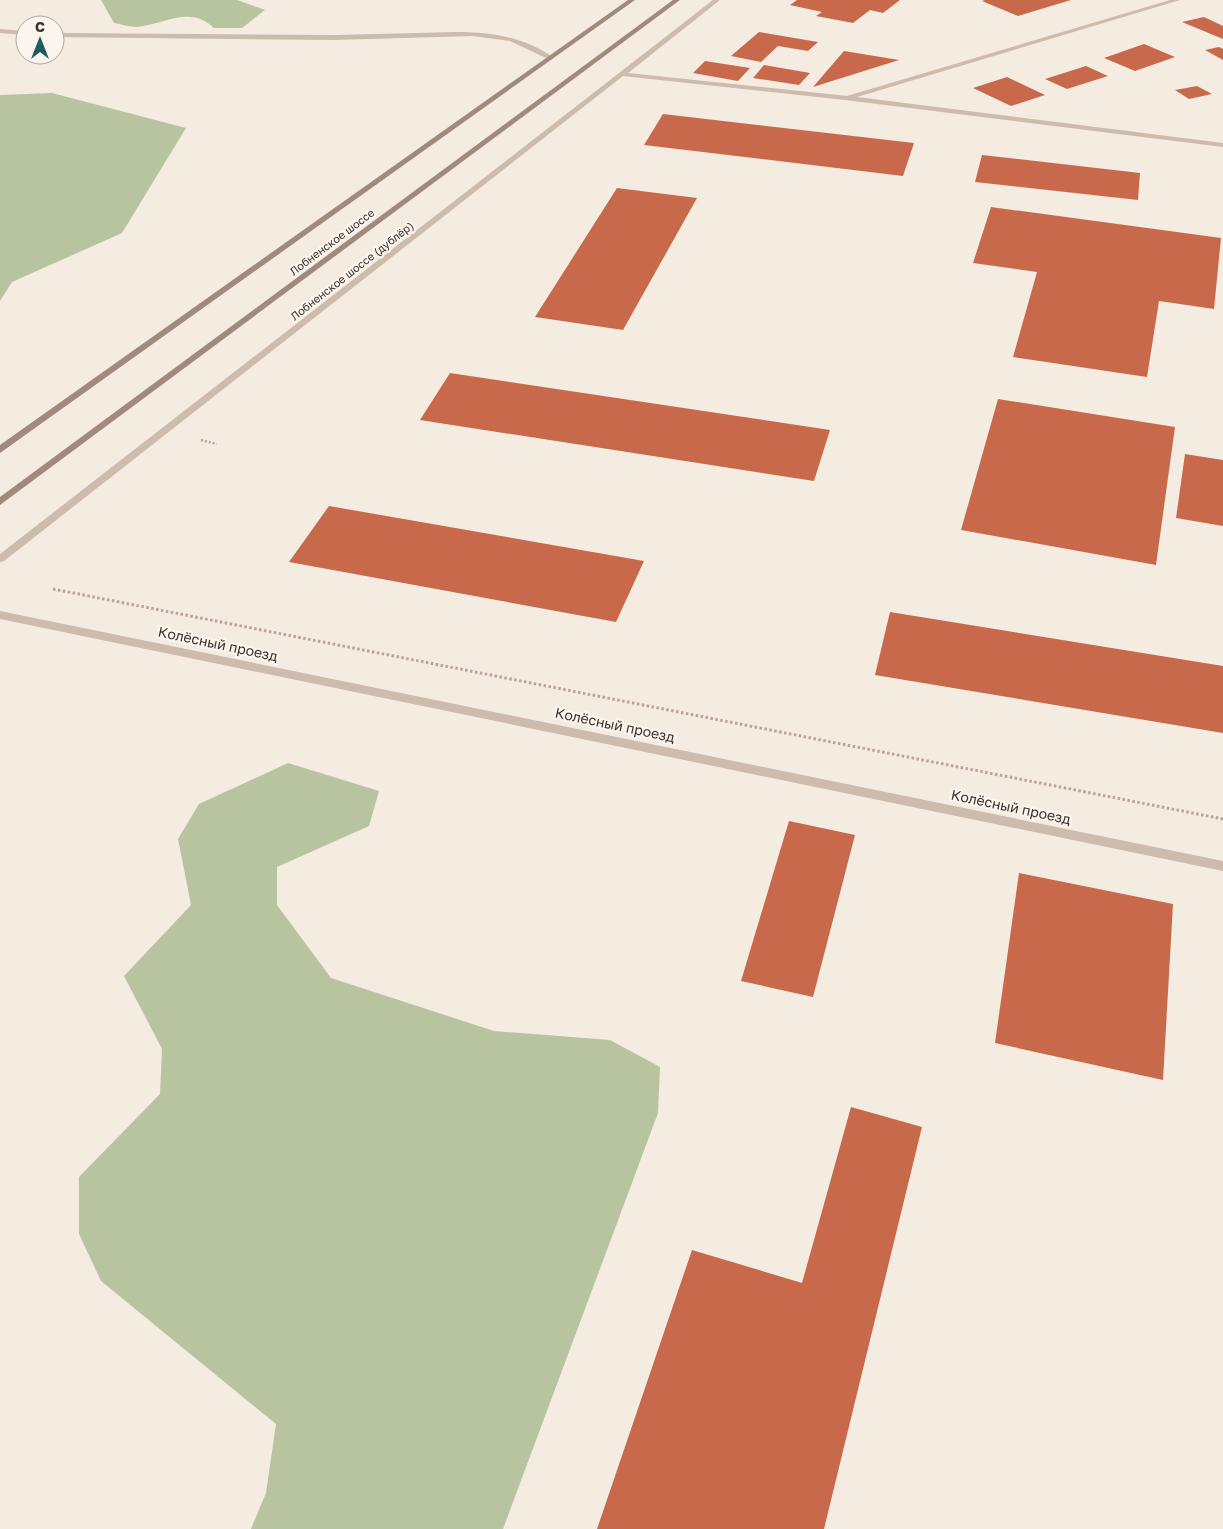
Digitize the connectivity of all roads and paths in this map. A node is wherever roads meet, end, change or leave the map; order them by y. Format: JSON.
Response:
{"nodes":[{"id":1,"x":632,"y":0,"type":"edge"},
{"id":2,"x":677,"y":0,"type":"edge"},
{"id":3,"x":717,"y":0,"type":"edge"},
{"id":4,"x":1177,"y":0,"type":"edge"},
{"id":5,"x":0,"y":31,"type":"edge"},
{"id":6,"x":15,"y":32,"type":"edge"},
{"id":7,"x":65,"y":35,"type":"edge"},
{"id":8,"x":550,"y":58,"type":"junction"},
{"id":9,"x":621,"y":74,"type":"junction"},
{"id":10,"x":845,"y":98,"type":"junction"},
{"id":11,"x":1223,"y":144,"type":"edge"},
{"id":12,"x":198,"y":439,"type":"dead end"},
{"id":13,"x":217,"y":444,"type":"dead end"},
{"id":14,"x":0,"y":450,"type":"edge"},
{"id":15,"x":0,"y":502,"type":"edge"},
{"id":16,"x":0,"y":559,"type":"edge"},
{"id":17,"x":53,"y":589,"type":"dead end"},
{"id":18,"x":0,"y":615,"type":"edge"},
{"id":19,"x":1223,"y":819,"type":"edge"},
{"id":20,"x":1223,"y":866,"type":"edge"}],
"edges":[{"from":1,"to":8,"type":"main road","name":"Лобненское шоссе"},
{"from":2,"to":15,"type":"main road","name":"Лобненское шоссе"},
{"from":3,"to":9,"type":"street","name":"Лобненское шоссе (дублёр)"},
{"from":4,"to":10,"type":"street"},
{"from":5,"to":6,"type":"street"},
{"from":7,"to":8,"type":"street"},
{"from":8,"to":14,"type":"main road","name":"Лобненское шоссе"},
{"from":9,"to":10,"type":"street"},
{"from":9,"to":16,"type":"street","name":"Лобненское шоссе (дублёр)"},
{"from":10,"to":11,"type":"street"},
{"from":12,"to":13,"type":"path"},
{"from":17,"to":19,"type":"path"},
{"from":18,"to":20,"type":"street","name":"Колёсный проезд"}]}
